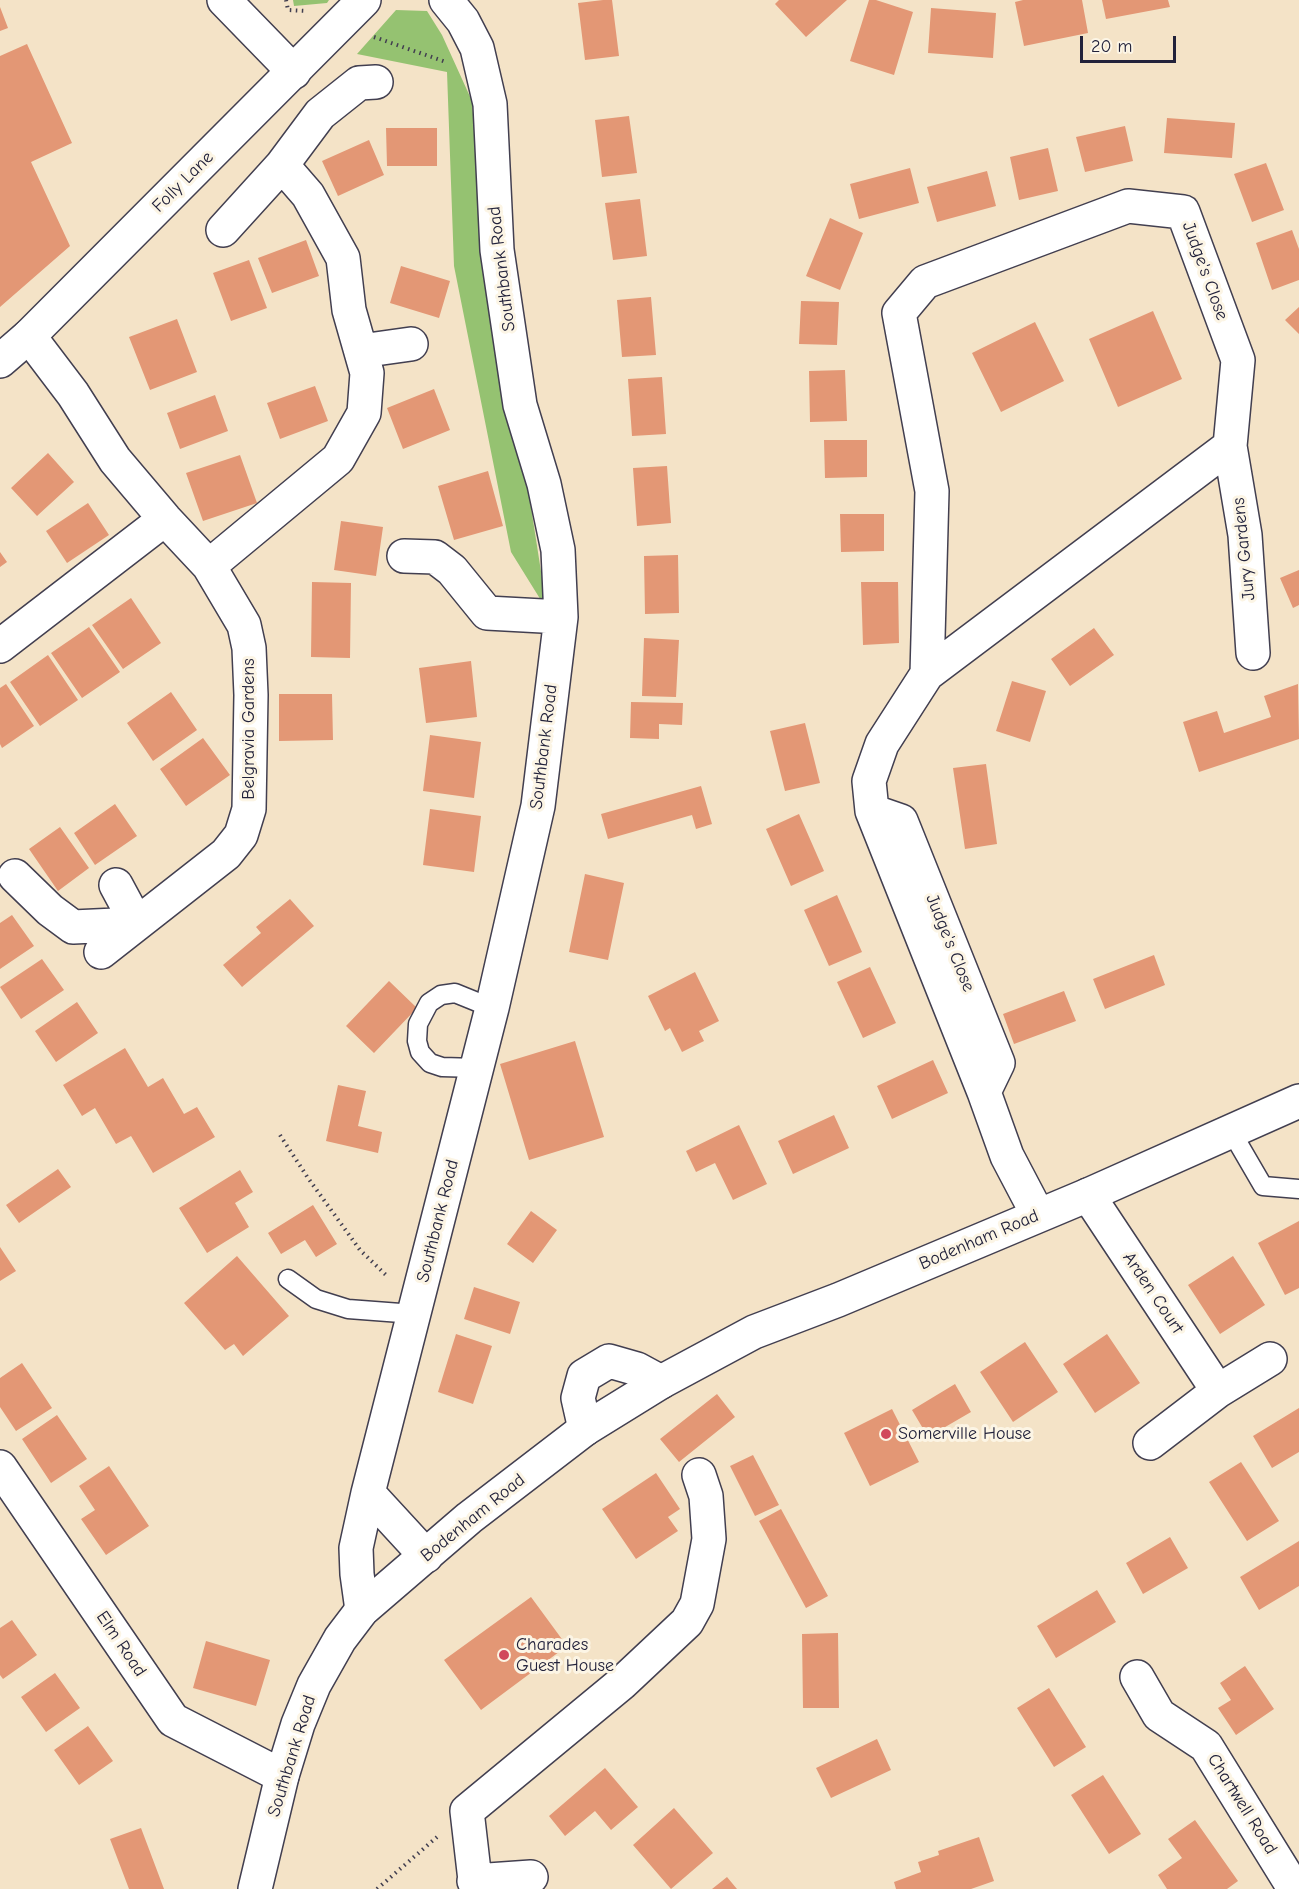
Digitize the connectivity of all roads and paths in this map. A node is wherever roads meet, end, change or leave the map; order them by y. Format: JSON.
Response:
{"nodes":[{"id":1,"x":224,"y":0,"type":"edge"},
{"id":2,"x":364,"y":0,"type":"edge"},
{"id":3,"x":446,"y":0,"type":"edge"},
{"id":4,"x":367,"y":34,"type":"dead end"},
{"id":5,"x":455,"y":65,"type":"dead end"},
{"id":6,"x":294,"y":72,"type":"junction"},
{"id":7,"x":376,"y":82,"type":"dead end"},
{"id":8,"x":282,"y":165,"type":"junction"},
{"id":9,"x":223,"y":230,"type":"dead end"},
{"id":10,"x":29,"y":336,"type":"junction"},
{"id":11,"x":411,"y":344,"type":"dead end"},
{"id":12,"x":361,"y":351,"type":"junction"},
{"id":13,"x":0,"y":361,"type":"edge"},
{"id":14,"x":1230,"y":446,"type":"junction"},
{"id":15,"x":165,"y":519,"type":"junction"},
{"id":16,"x":404,"y":556,"type":"dead end"},
{"id":17,"x":209,"y":566,"type":"junction"},
{"id":18,"x":561,"y":617,"type":"junction"},
{"id":19,"x":0,"y":646,"type":"edge"},
{"id":20,"x":1253,"y":653,"type":"dead end"},
{"id":21,"x":927,"y":674,"type":"junction"},
{"id":22,"x":15,"y":876,"type":"dead end"},
{"id":23,"x":117,"y":885,"type":"dead end"},
{"id":24,"x":137,"y":924,"type":"junction"},
{"id":25,"x":101,"y":952,"type":"dead end"},
{"id":26,"x":492,"y":1008,"type":"junction"},
{"id":27,"x":477,"y":1068,"type":"junction"},
{"id":28,"x":1299,"y":1101,"type":"edge"},
{"id":29,"x":1231,"y":1131,"type":"junction"},
{"id":30,"x":280,"y":1135,"type":"dead end"},
{"id":31,"x":1299,"y":1189,"type":"edge"},
{"id":32,"x":1088,"y":1196,"type":"junction"},
{"id":33,"x":1038,"y":1215,"type":"junction"},
{"id":34,"x":288,"y":1279,"type":"dead end"},
{"id":35,"x":416,"y":1309,"type":"junction"},
{"id":36,"x":1270,"y":1359,"type":"dead end"},
{"id":37,"x":661,"y":1382,"type":"junction"},
{"id":38,"x":1218,"y":1391,"type":"junction"},
{"id":39,"x":585,"y":1429,"type":"junction"},
{"id":40,"x":1150,"y":1443,"type":"dead end"},
{"id":41,"x":0,"y":1467,"type":"edge"},
{"id":42,"x":699,"y":1475,"type":"dead end"},
{"id":43,"x":368,"y":1493,"type":"junction"},
{"id":44,"x":426,"y":1556,"type":"junction"},
{"id":45,"x":362,"y":1610,"type":"junction"},
{"id":46,"x":1137,"y":1677,"type":"dead end"},
{"id":47,"x":282,"y":1776,"type":"junction"},
{"id":48,"x":467,"y":1811,"type":"junction"},
{"id":49,"x":531,"y":1877,"type":"dead end"},
{"id":50,"x":475,"y":1885,"type":"edge"},
{"id":51,"x":1292,"y":1886,"type":"edge"},
{"id":52,"x":255,"y":1889,"type":"edge"},
{"id":53,"x":377,"y":1889,"type":"edge"}],
"edges":[{"from":1,"to":6,"type":"street"},
{"from":2,"to":6,"type":"street","name":"Folly Lane"},
{"from":3,"to":18,"type":"street","name":"Southbank Road"},
{"from":4,"to":5,"type":"path"},
{"from":6,"to":10,"type":"street","name":"Folly Lane"},
{"from":7,"to":8,"type":"street"},
{"from":8,"to":9,"type":"street"},
{"from":8,"to":12,"type":"street"},
{"from":10,"to":13,"type":"street","name":"Folly Lane"},
{"from":10,"to":15,"type":"street","name":"Belgravia Gardens"},
{"from":11,"to":12,"type":"street"},
{"from":12,"to":17,"type":"street"},
{"from":14,"to":20,"type":"street","name":"Jury Gardens"},
{"from":14,"to":21,"type":"street","name":"Judge's Close"},
{"from":14,"to":21,"type":"street","name":"Judge's Close"},
{"from":15,"to":17,"type":"street","name":"Belgravia Gardens"},
{"from":15,"to":19,"type":"street"},
{"from":16,"to":18,"type":"street"},
{"from":17,"to":24,"type":"street","name":"Belgravia Gardens"},
{"from":18,"to":26,"type":"street","name":"Southbank Road"},
{"from":21,"to":33,"type":"street","name":"Judge's Close"},
{"from":22,"to":24,"type":"street"},
{"from":23,"to":24,"type":"street"},
{"from":24,"to":25,"type":"street","name":"Belgravia Gardens"},
{"from":26,"to":27,"type":"street","name":"Southbank Road"},
{"from":26,"to":27,"type":"lane"},
{"from":27,"to":35,"type":"street","name":"Southbank Road"},
{"from":28,"to":29,"type":"street","name":"Bodenham Road"},
{"from":29,"to":31,"type":"lane"},
{"from":29,"to":32,"type":"street","name":"Bodenham Road"},
{"from":30,"to":35,"type":"path"},
{"from":32,"to":33,"type":"street","name":"Bodenham Road"},
{"from":32,"to":38,"type":"street","name":"Arden Court"},
{"from":33,"to":37,"type":"street","name":"Bodenham Road"},
{"from":34,"to":35,"type":"lane"},
{"from":35,"to":43,"type":"street","name":"Southbank Road"},
{"from":36,"to":38,"type":"street"},
{"from":37,"to":39,"type":"street","name":"Bodenham Road"},
{"from":37,"to":39,"type":"street"},
{"from":38,"to":40,"type":"street"},
{"from":39,"to":44,"type":"street","name":"Bodenham Road"},
{"from":41,"to":47,"type":"street","name":"Elm Road"},
{"from":42,"to":48,"type":"street"},
{"from":43,"to":44,"type":"street"},
{"from":43,"to":45,"type":"street","name":"Southbank Road"},
{"from":44,"to":45,"type":"street","name":"Bodenham Road"},
{"from":45,"to":47,"type":"street","name":"Southbank Road"},
{"from":46,"to":51,"type":"street","name":"Chartwell Road"},
{"from":47,"to":52,"type":"street","name":"Southbank Road"},
{"from":48,"to":50,"type":"street"},
{"from":48,"to":53,"type":"path"},
{"from":49,"to":50,"type":"street"}]}
